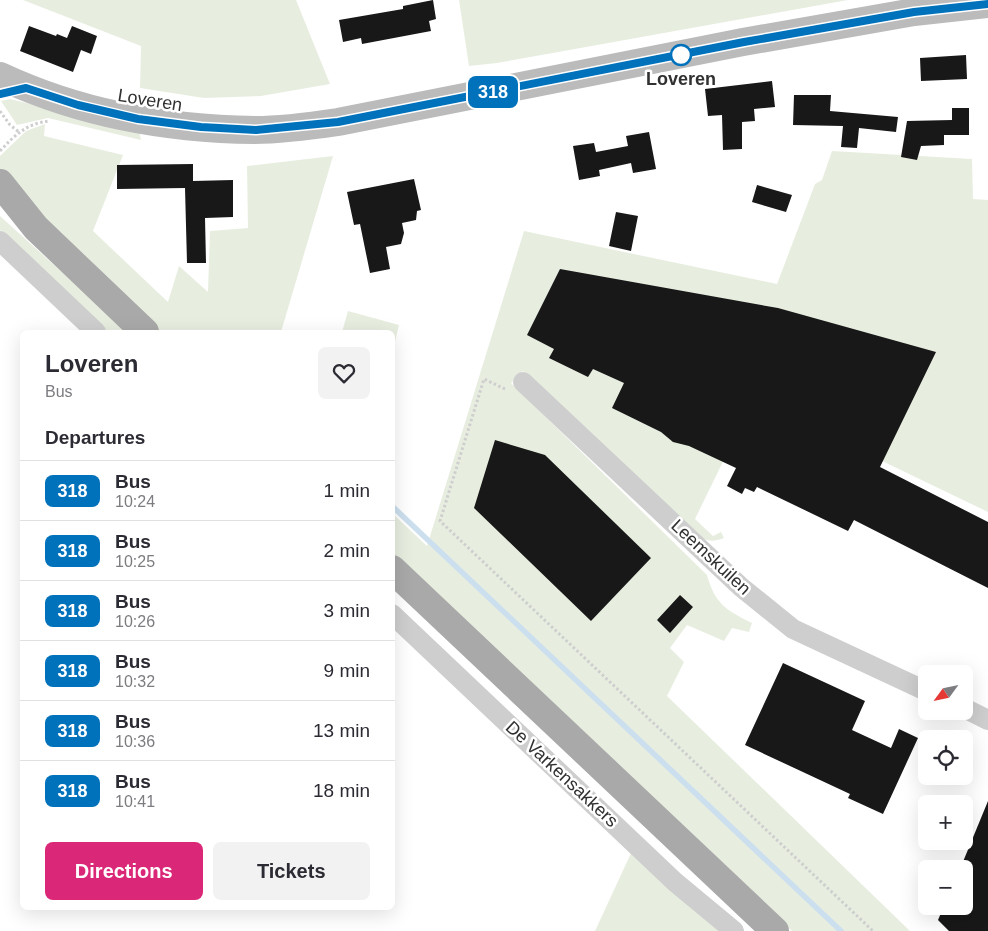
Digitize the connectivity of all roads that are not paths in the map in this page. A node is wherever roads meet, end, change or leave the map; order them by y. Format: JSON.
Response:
{"nodes":[{"id":1,"x":988,"y":4,"type":"edge"},
{"id":2,"x":0,"y":76,"type":"edge"},
{"id":3,"x":13,"y":91,"type":"edge"},
{"id":4,"x":0,"y":183,"type":"edge"},
{"id":5,"x":0,"y":208,"type":"edge"},
{"id":6,"x":36,"y":228,"type":"junction"},
{"id":7,"x":0,"y":241,"type":"edge"},
{"id":8,"x":94,"y":330,"type":"edge"},
{"id":9,"x":143,"y":330,"type":"edge"},
{"id":10,"x":523,"y":382,"type":"road end"},
{"id":11,"x":395,"y":572,"type":"edge"},
{"id":12,"x":395,"y":617,"type":"edge"},
{"id":13,"x":918,"y":687,"type":"edge"},
{"id":14,"x":973,"y":712,"type":"edge"},
{"id":15,"x":988,"y":720,"type":"edge"},
{"id":16,"x":734,"y":931,"type":"edge"},
{"id":17,"x":775,"y":931,"type":"edge"}],
"edges":[{"from":1,"to":3,"type":"street","name":"Loveren"},
{"from":2,"to":3,"type":"street","name":"Loveren"},
{"from":4,"to":6,"type":"main road"},
{"from":5,"to":6,"type":"main road"},
{"from":6,"to":9,"type":"main road"},
{"from":7,"to":8,"type":"street"},
{"from":10,"to":13,"type":"street","name":"Leemskuilen"},
{"from":11,"to":17,"type":"main road"},
{"from":12,"to":16,"type":"street","name":"De Varkensakkers"},
{"from":14,"to":15,"type":"street"}]}
